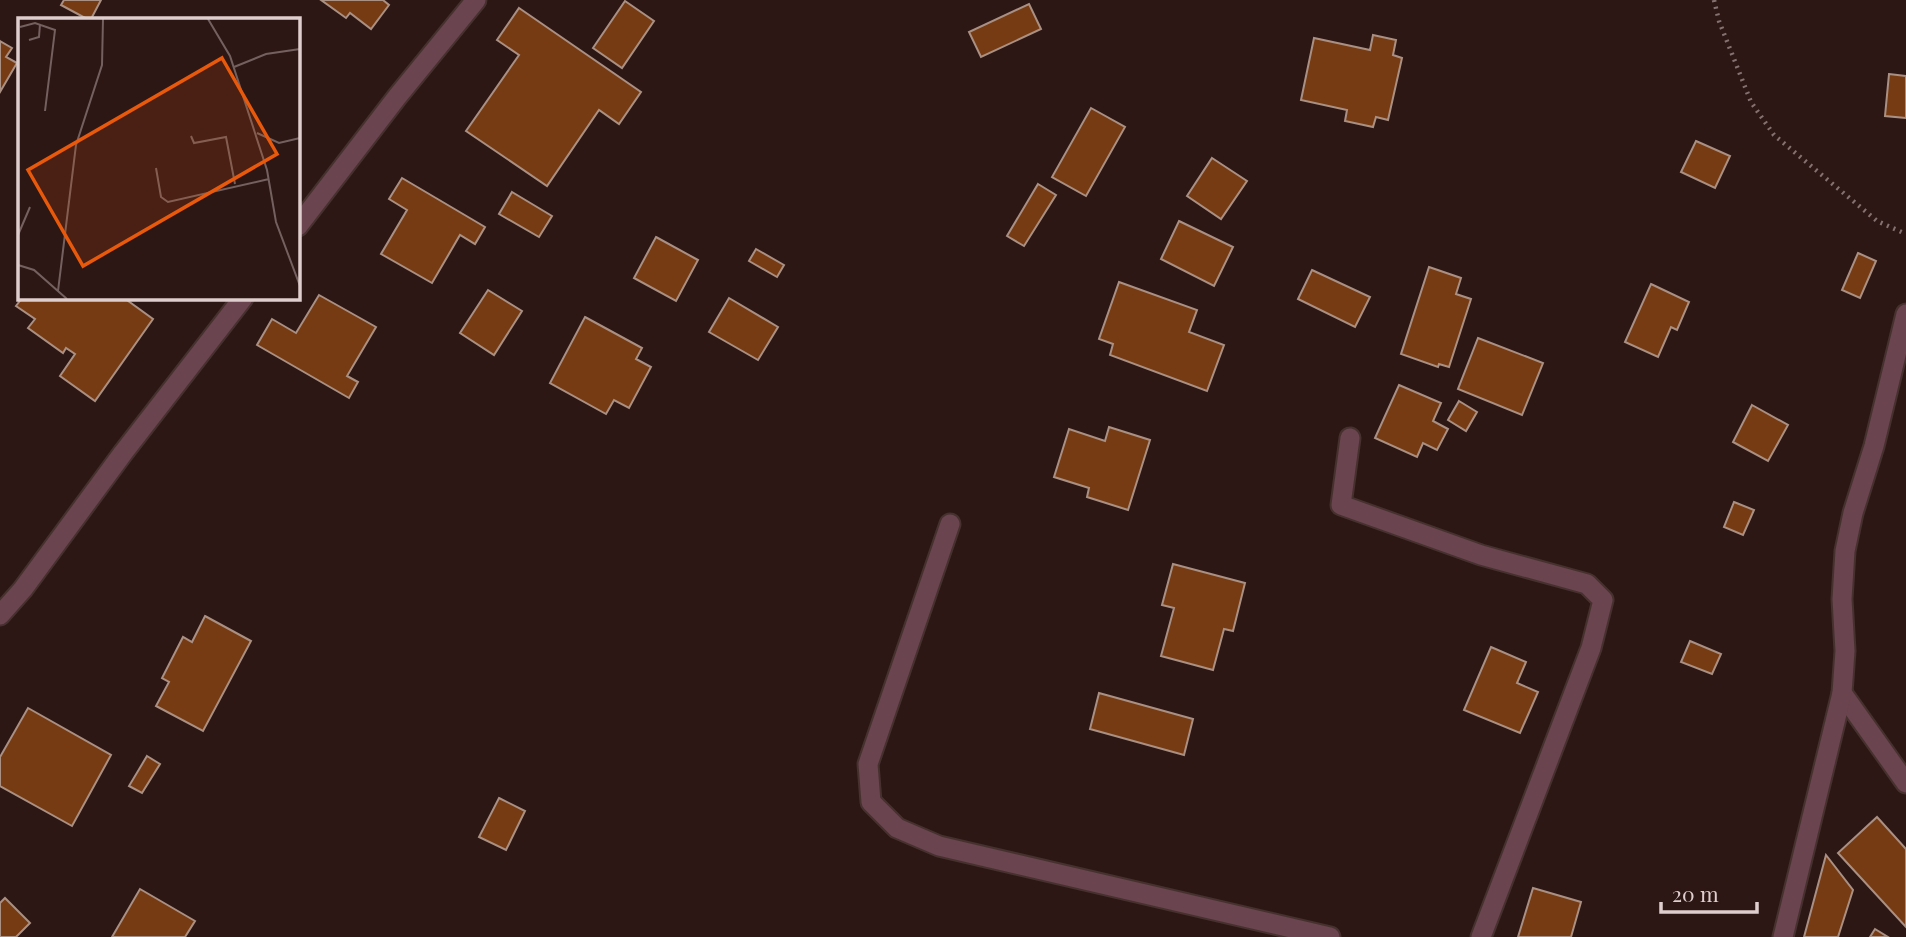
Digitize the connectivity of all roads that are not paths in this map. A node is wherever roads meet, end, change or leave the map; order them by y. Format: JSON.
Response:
{"nodes":[{"id":1,"x":476,"y":0,"type":"edge"},
{"id":2,"x":299,"y":225,"type":"edge"},
{"id":3,"x":242,"y":299,"type":"edge"},
{"id":4,"x":1906,"y":314,"type":"edge"},
{"id":5,"x":1350,"y":438,"type":"dead end"},
{"id":6,"x":950,"y":524,"type":"dead end"},
{"id":7,"x":0,"y":615,"type":"edge"},
{"id":8,"x":1842,"y":693,"type":"junction"},
{"id":9,"x":1906,"y":783,"type":"edge"},
{"id":10,"x":1330,"y":937,"type":"edge"},
{"id":11,"x":1481,"y":937,"type":"edge"},
{"id":12,"x":1783,"y":937,"type":"edge"}],
"edges":[{"from":1,"to":2,"type":"street"},
{"from":3,"to":7,"type":"street"},
{"from":4,"to":8,"type":"street"},
{"from":5,"to":11,"type":"street"},
{"from":6,"to":10,"type":"street"},
{"from":8,"to":9,"type":"street"},
{"from":8,"to":12,"type":"street"}]}
